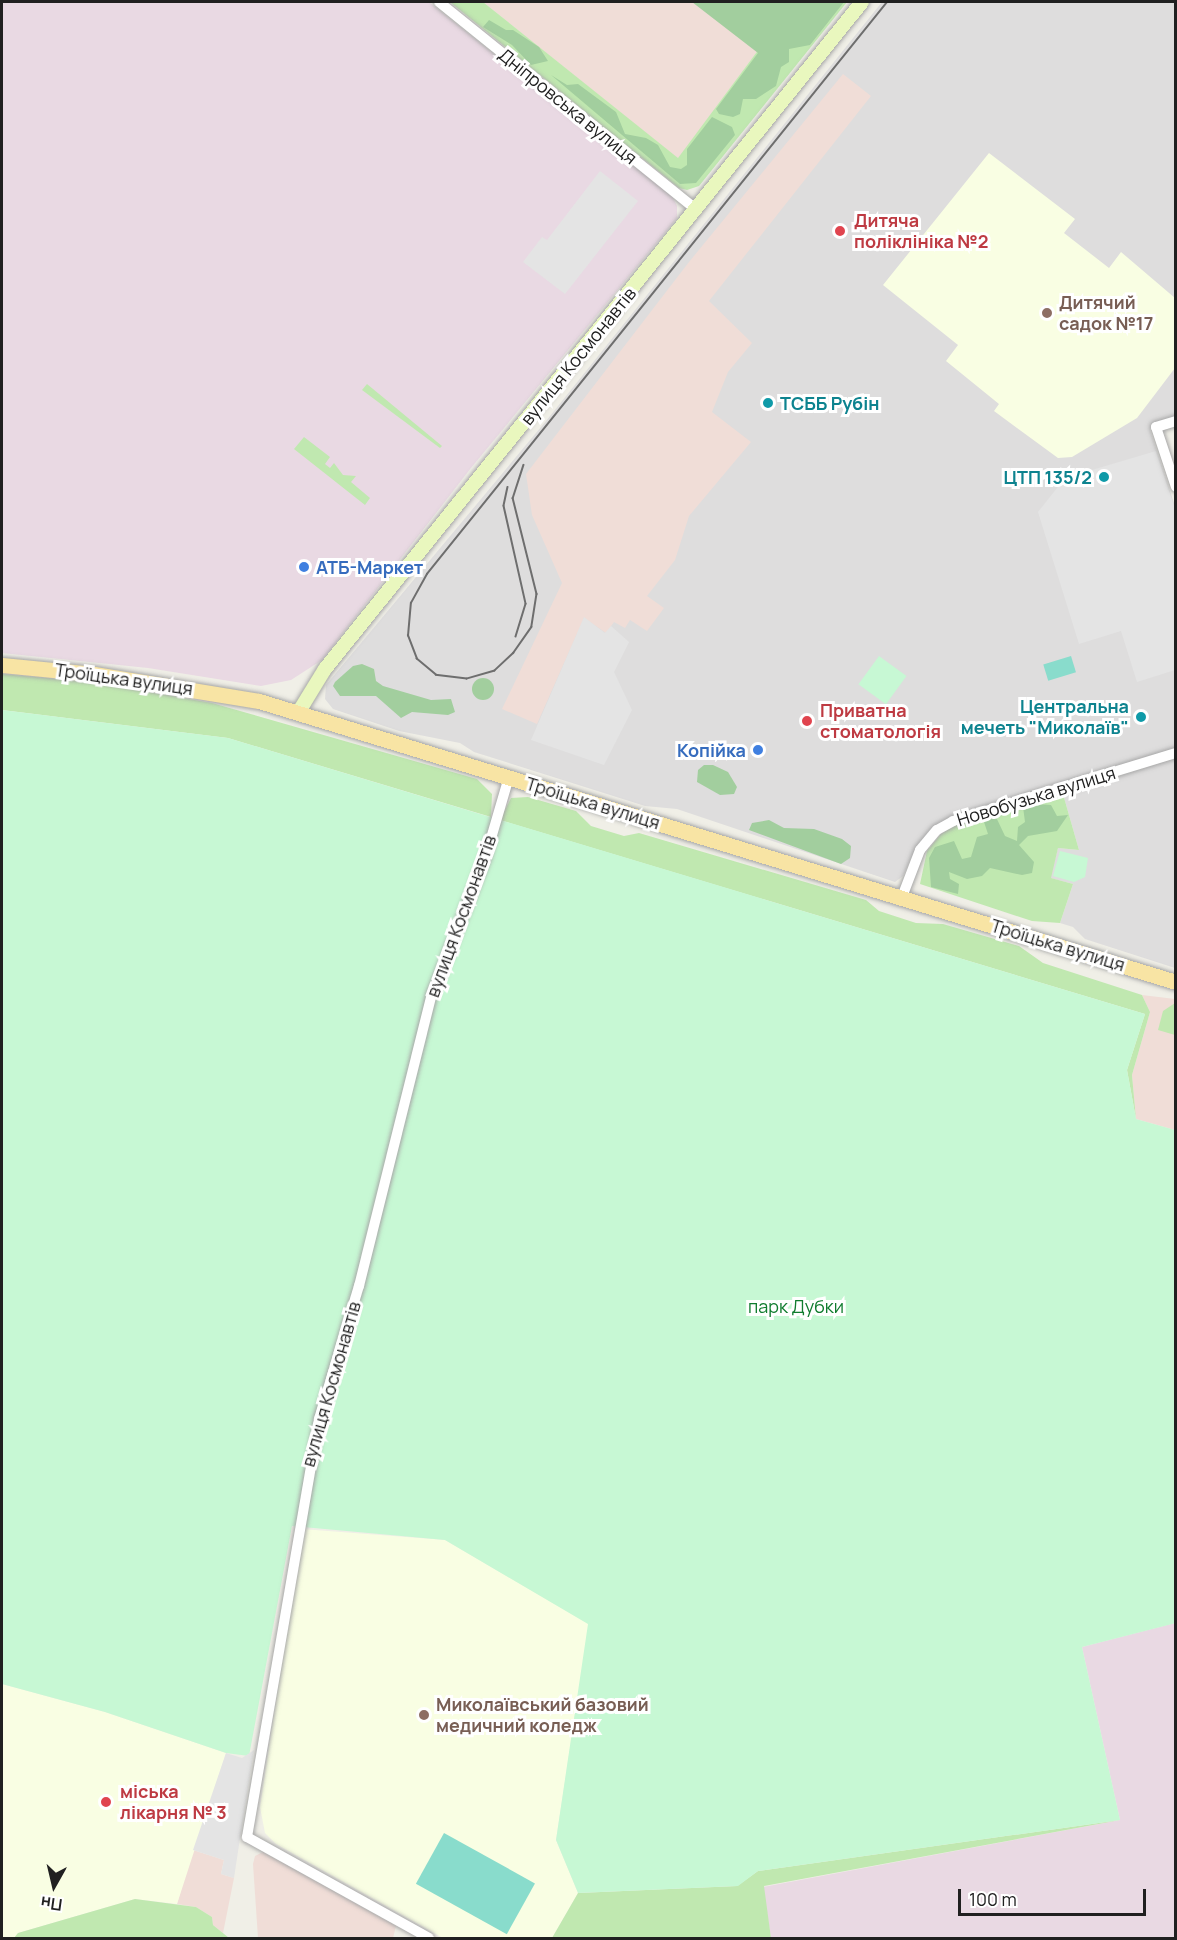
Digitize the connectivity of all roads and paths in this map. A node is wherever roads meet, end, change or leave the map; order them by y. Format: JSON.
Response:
{"nodes":[{"id":1,"x":439,"y":2,"type":"edge"},
{"id":2,"x":862,"y":2,"type":"edge"},
{"id":3,"x":697,"y":210,"type":"junction"},
{"id":4,"x":1176,"y":421,"type":"edge"},
{"id":5,"x":1176,"y":487,"type":"edge"},
{"id":6,"x":2,"y":665,"type":"edge"},
{"id":7,"x":298,"y":713,"type":"junction"},
{"id":8,"x":1176,"y":753,"type":"edge"},
{"id":9,"x":509,"y":777,"type":"junction"},
{"id":10,"x":902,"y":897,"type":"junction"},
{"id":11,"x":1176,"y":982,"type":"edge"},
{"id":12,"x":429,"y":1938,"type":"edge"}],
"edges":[{"from":1,"to":3,"type":"street","name":"Дніпровська вулиця"},
{"from":2,"to":3,"type":"main road","name":"вулиця Космонавтів"},
{"from":3,"to":7,"type":"main road","name":"вулиця Космонавтів"},
{"from":4,"to":5,"type":"street"},
{"from":6,"to":7,"type":"main road","name":"Троїцька вулиця"},
{"from":7,"to":9,"type":"main road","name":"Троїцька вулиця"},
{"from":8,"to":10,"type":"street","name":"Новобузька вулиця"},
{"from":9,"to":10,"type":"main road","name":"Троїцька вулиця"},
{"from":9,"to":12,"type":"street","name":"вулиця Космонавтів"},
{"from":10,"to":11,"type":"main road","name":"Троїцька вулиця"}]}
